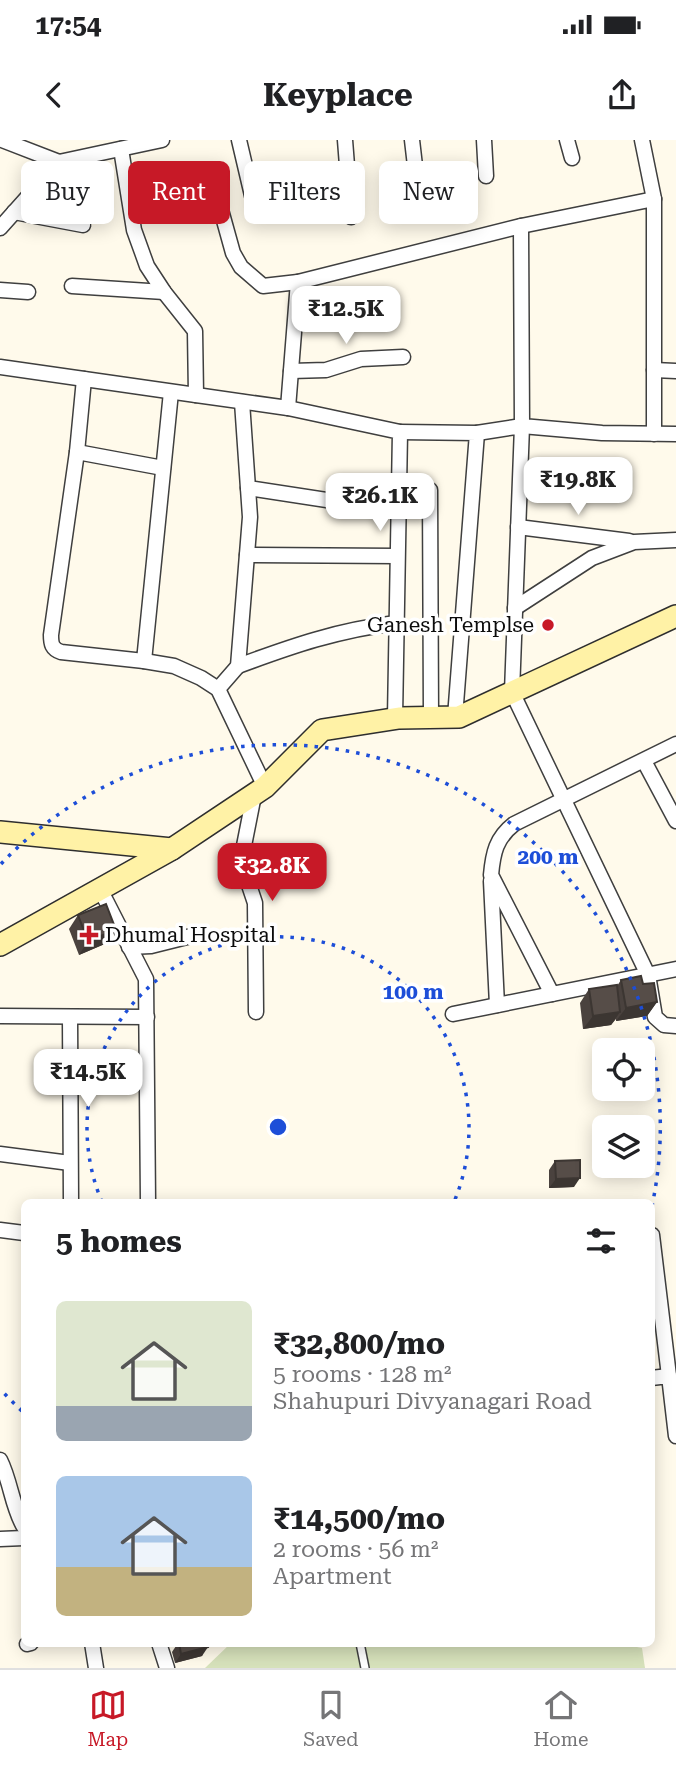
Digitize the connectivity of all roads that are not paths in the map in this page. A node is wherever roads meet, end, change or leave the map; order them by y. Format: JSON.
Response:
{"nodes":[{"id":1,"x":2,"y":140,"type":"edge"},
{"id":2,"x":162,"y":140,"type":"edge"},
{"id":3,"x":239,"y":140,"type":"edge"},
{"id":4,"x":345,"y":140,"type":"edge"},
{"id":5,"x":412,"y":140,"type":"edge"},
{"id":6,"x":484,"y":140,"type":"edge"},
{"id":7,"x":567,"y":140,"type":"edge"},
{"id":8,"x":642,"y":140,"type":"edge"},
{"id":9,"x":129,"y":145,"type":"edge"},
{"id":10,"x":572,"y":158,"type":"dead end"},
{"id":11,"x":56,"y":161,"type":"edge"},
{"id":12,"x":63,"y":161,"type":"edge"},
{"id":13,"x":244,"y":161,"type":"edge"},
{"id":14,"x":347,"y":161,"type":"edge"},
{"id":15,"x":414,"y":161,"type":"edge"},
{"id":16,"x":486,"y":176,"type":"dead end"},
{"id":17,"x":654,"y":199,"type":"junction"},
{"id":18,"x":21,"y":204,"type":"edge"},
{"id":19,"x":14,"y":212,"type":"junction"},
{"id":20,"x":225,"y":224,"type":"edge"},
{"id":21,"x":83,"y":225,"type":"dead end"},
{"id":22,"x":1,"y":226,"type":"edge"},
{"id":23,"x":521,"y":226,"type":"junction"},
{"id":24,"x":298,"y":282,"type":"junction"},
{"id":25,"x":72,"y":286,"type":"dead end"},
{"id":26,"x":0,"y":290,"type":"edge"},
{"id":27,"x":29,"y":292,"type":"dead end"},
{"id":28,"x":164,"y":292,"type":"junction"},
{"id":29,"x":402,"y":357,"type":"dead end"},
{"id":30,"x":0,"y":367,"type":"edge"},
{"id":31,"x":654,"y":370,"type":"junction"},
{"id":32,"x":291,"y":371,"type":"junction"},
{"id":33,"x":676,"y":371,"type":"edge"},
{"id":34,"x":84,"y":379,"type":"junction"},
{"id":35,"x":171,"y":391,"type":"junction"},
{"id":36,"x":196,"y":395,"type":"junction"},
{"id":37,"x":242,"y":402,"type":"junction"},
{"id":38,"x":288,"y":408,"type":"junction"},
{"id":39,"x":522,"y":426,"type":"junction"},
{"id":40,"x":400,"y":432,"type":"junction"},
{"id":41,"x":477,"y":433,"type":"junction"},
{"id":42,"x":654,"y":434,"type":"junction"},
{"id":43,"x":676,"y":434,"type":"edge"},
{"id":44,"x":77,"y":452,"type":"junction"},
{"id":45,"x":163,"y":468,"type":"junction"},
{"id":46,"x":248,"y":488,"type":"junction"},
{"id":47,"x":430,"y":490,"type":"dead end"},
{"id":48,"x":398,"y":511,"type":"junction"},
{"id":49,"x":518,"y":527,"type":"junction"},
{"id":50,"x":676,"y":540,"type":"edge"},
{"id":51,"x":634,"y":542,"type":"junction"},
{"id":52,"x":247,"y":555,"type":"junction"},
{"id":53,"x":397,"y":556,"type":"junction"},
{"id":54,"x":515,"y":608,"type":"junction"},
{"id":55,"x":676,"y":616,"type":"edge"},
{"id":56,"x":396,"y":623,"type":"junction"},
{"id":57,"x":144,"y":661,"type":"junction"},
{"id":58,"x":238,"y":666,"type":"junction"},
{"id":59,"x":218,"y":689,"type":"junction"},
{"id":60,"x":512,"y":692,"type":"junction"},
{"id":61,"x":431,"y":717,"type":"junction"},
{"id":62,"x":455,"y":717,"type":"junction"},
{"id":63,"x":395,"y":718,"type":"junction"},
{"id":64,"x":676,"y":744,"type":"edge"},
{"id":65,"x":644,"y":761,"type":"junction"},
{"id":66,"x":259,"y":791,"type":"junction"},
{"id":67,"x":564,"y":800,"type":"junction"},
{"id":68,"x":676,"y":821,"type":"edge"},
{"id":69,"x":0,"y":832,"type":"edge"},
{"id":70,"x":172,"y":849,"type":"junction"},
{"id":71,"x":491,"y":875,"type":"junction"},
{"id":72,"x":100,"y":889,"type":"junction"},
{"id":73,"x":199,"y":934,"type":"dead end"},
{"id":74,"x":0,"y":945,"type":"edge"},
{"id":75,"x":129,"y":947,"type":"junction"},
{"id":76,"x":676,"y":969,"type":"edge"},
{"id":77,"x":648,"y":975,"type":"junction"},
{"id":78,"x":552,"y":994,"type":"junction"},
{"id":79,"x":497,"y":1005,"type":"junction"},
{"id":80,"x":256,"y":1012,"type":"dead end"},
{"id":81,"x":453,"y":1014,"type":"dead end"},
{"id":82,"x":0,"y":1016,"type":"edge"},
{"id":83,"x":70,"y":1017,"type":"junction"},
{"id":84,"x":147,"y":1017,"type":"junction"},
{"id":85,"x":676,"y":1026,"type":"edge"},
{"id":86,"x":0,"y":1154,"type":"edge"},
{"id":87,"x":71,"y":1163,"type":"junction"},
{"id":88,"x":71,"y":1199,"type":"edge"},
{"id":89,"x":148,"y":1199,"type":"edge"},
{"id":90,"x":0,"y":1230,"type":"edge"},
{"id":91,"x":21,"y":1233,"type":"edge"},
{"id":92,"x":655,"y":1260,"type":"edge"},
{"id":93,"x":669,"y":1376,"type":"junction"},
{"id":94,"x":655,"y":1378,"type":"edge"},
{"id":95,"x":675,"y":1415,"type":"edge"},
{"id":96,"x":676,"y":1436,"type":"edge"},
{"id":97,"x":0,"y":1460,"type":"edge"},
{"id":98,"x":21,"y":1522,"type":"edge"},
{"id":99,"x":21,"y":1538,"type":"edge"},
{"id":100,"x":0,"y":1539,"type":"edge"},
{"id":101,"x":93,"y":1647,"type":"edge"},
{"id":102,"x":160,"y":1647,"type":"edge"},
{"id":103,"x":361,"y":1647,"type":"edge"},
{"id":104,"x":96,"y":1668,"type":"edge"},
{"id":105,"x":167,"y":1668,"type":"edge"},
{"id":106,"x":365,"y":1668,"type":"edge"}],
"edges":[{"from":1,"to":11,"type":"street"},
{"from":2,"to":9,"type":"street"},
{"from":3,"to":13,"type":"street"},
{"from":4,"to":14,"type":"street"},
{"from":5,"to":15,"type":"street"},
{"from":6,"to":16,"type":"street"},
{"from":7,"to":10,"type":"street"},
{"from":8,"to":17,"type":"street"},
{"from":9,"to":12,"type":"street"},
{"from":9,"to":28,"type":"street"},
{"from":17,"to":23,"type":"street"},
{"from":17,"to":31,"type":"street"},
{"from":18,"to":19,"type":"street"},
{"from":19,"to":21,"type":"street"},
{"from":19,"to":22,"type":"street"},
{"from":20,"to":24,"type":"street"},
{"from":23,"to":24,"type":"street"},
{"from":23,"to":39,"type":"street"},
{"from":24,"to":32,"type":"street"},
{"from":25,"to":28,"type":"street"},
{"from":26,"to":27,"type":"street"},
{"from":28,"to":36,"type":"street"},
{"from":29,"to":32,"type":"street"},
{"from":30,"to":34,"type":"street"},
{"from":31,"to":33,"type":"street"},
{"from":31,"to":42,"type":"street"},
{"from":32,"to":38,"type":"street"},
{"from":34,"to":35,"type":"street"},
{"from":34,"to":44,"type":"street"},
{"from":35,"to":36,"type":"street"},
{"from":35,"to":45,"type":"street"},
{"from":36,"to":37,"type":"street"},
{"from":37,"to":38,"type":"street"},
{"from":37,"to":46,"type":"street"},
{"from":38,"to":40,"type":"street"},
{"from":39,"to":41,"type":"street"},
{"from":39,"to":42,"type":"street"},
{"from":39,"to":49,"type":"street"},
{"from":40,"to":41,"type":"street"},
{"from":40,"to":48,"type":"street"},
{"from":41,"to":62,"type":"street"},
{"from":42,"to":43,"type":"street"},
{"from":44,"to":45,"type":"street"},
{"from":44,"to":57,"type":"street"},
{"from":45,"to":57,"type":"street"},
{"from":46,"to":48,"type":"street"},
{"from":46,"to":52,"type":"street"},
{"from":47,"to":61,"type":"street"},
{"from":48,"to":53,"type":"street"},
{"from":49,"to":51,"type":"street"},
{"from":49,"to":54,"type":"street"},
{"from":50,"to":51,"type":"street"},
{"from":51,"to":54,"type":"street"},
{"from":52,"to":53,"type":"street"},
{"from":52,"to":58,"type":"street"},
{"from":53,"to":56,"type":"street"},
{"from":54,"to":60,"type":"street"},
{"from":55,"to":60,"type":"main road"},
{"from":56,"to":58,"type":"street"},
{"from":56,"to":63,"type":"street"},
{"from":57,"to":59,"type":"street"},
{"from":58,"to":59,"type":"street"},
{"from":59,"to":66,"type":"street"},
{"from":60,"to":62,"type":"main road"},
{"from":60,"to":67,"type":"street"},
{"from":61,"to":62,"type":"main road"},
{"from":61,"to":63,"type":"main road"},
{"from":63,"to":66,"type":"main road"},
{"from":64,"to":65,"type":"street"},
{"from":65,"to":67,"type":"street"},
{"from":65,"to":68,"type":"street"},
{"from":66,"to":70,"type":"main road"},
{"from":66,"to":80,"type":"street"},
{"from":67,"to":71,"type":"street"},
{"from":67,"to":77,"type":"street"},
{"from":69,"to":70,"type":"main road"},
{"from":70,"to":72,"type":"main road"},
{"from":71,"to":78,"type":"street"},
{"from":71,"to":79,"type":"street"},
{"from":72,"to":74,"type":"main road"},
{"from":72,"to":75,"type":"street"},
{"from":73,"to":75,"type":"street"},
{"from":75,"to":84,"type":"street"},
{"from":76,"to":77,"type":"street"},
{"from":77,"to":78,"type":"street"},
{"from":77,"to":85,"type":"street"},
{"from":78,"to":79,"type":"street"},
{"from":79,"to":81,"type":"street"},
{"from":82,"to":83,"type":"street"},
{"from":83,"to":84,"type":"street"},
{"from":83,"to":87,"type":"street"},
{"from":84,"to":89,"type":"street"},
{"from":86,"to":87,"type":"street"},
{"from":87,"to":88,"type":"street"},
{"from":90,"to":91,"type":"street"},
{"from":92,"to":93,"type":"street"},
{"from":93,"to":94,"type":"street"},
{"from":93,"to":95,"type":"street"},
{"from":95,"to":96,"type":"street"},
{"from":97,"to":98,"type":"street"},
{"from":99,"to":100,"type":"street"},
{"from":101,"to":104,"type":"street"},
{"from":102,"to":105,"type":"street"},
{"from":103,"to":106,"type":"lane"}]}
